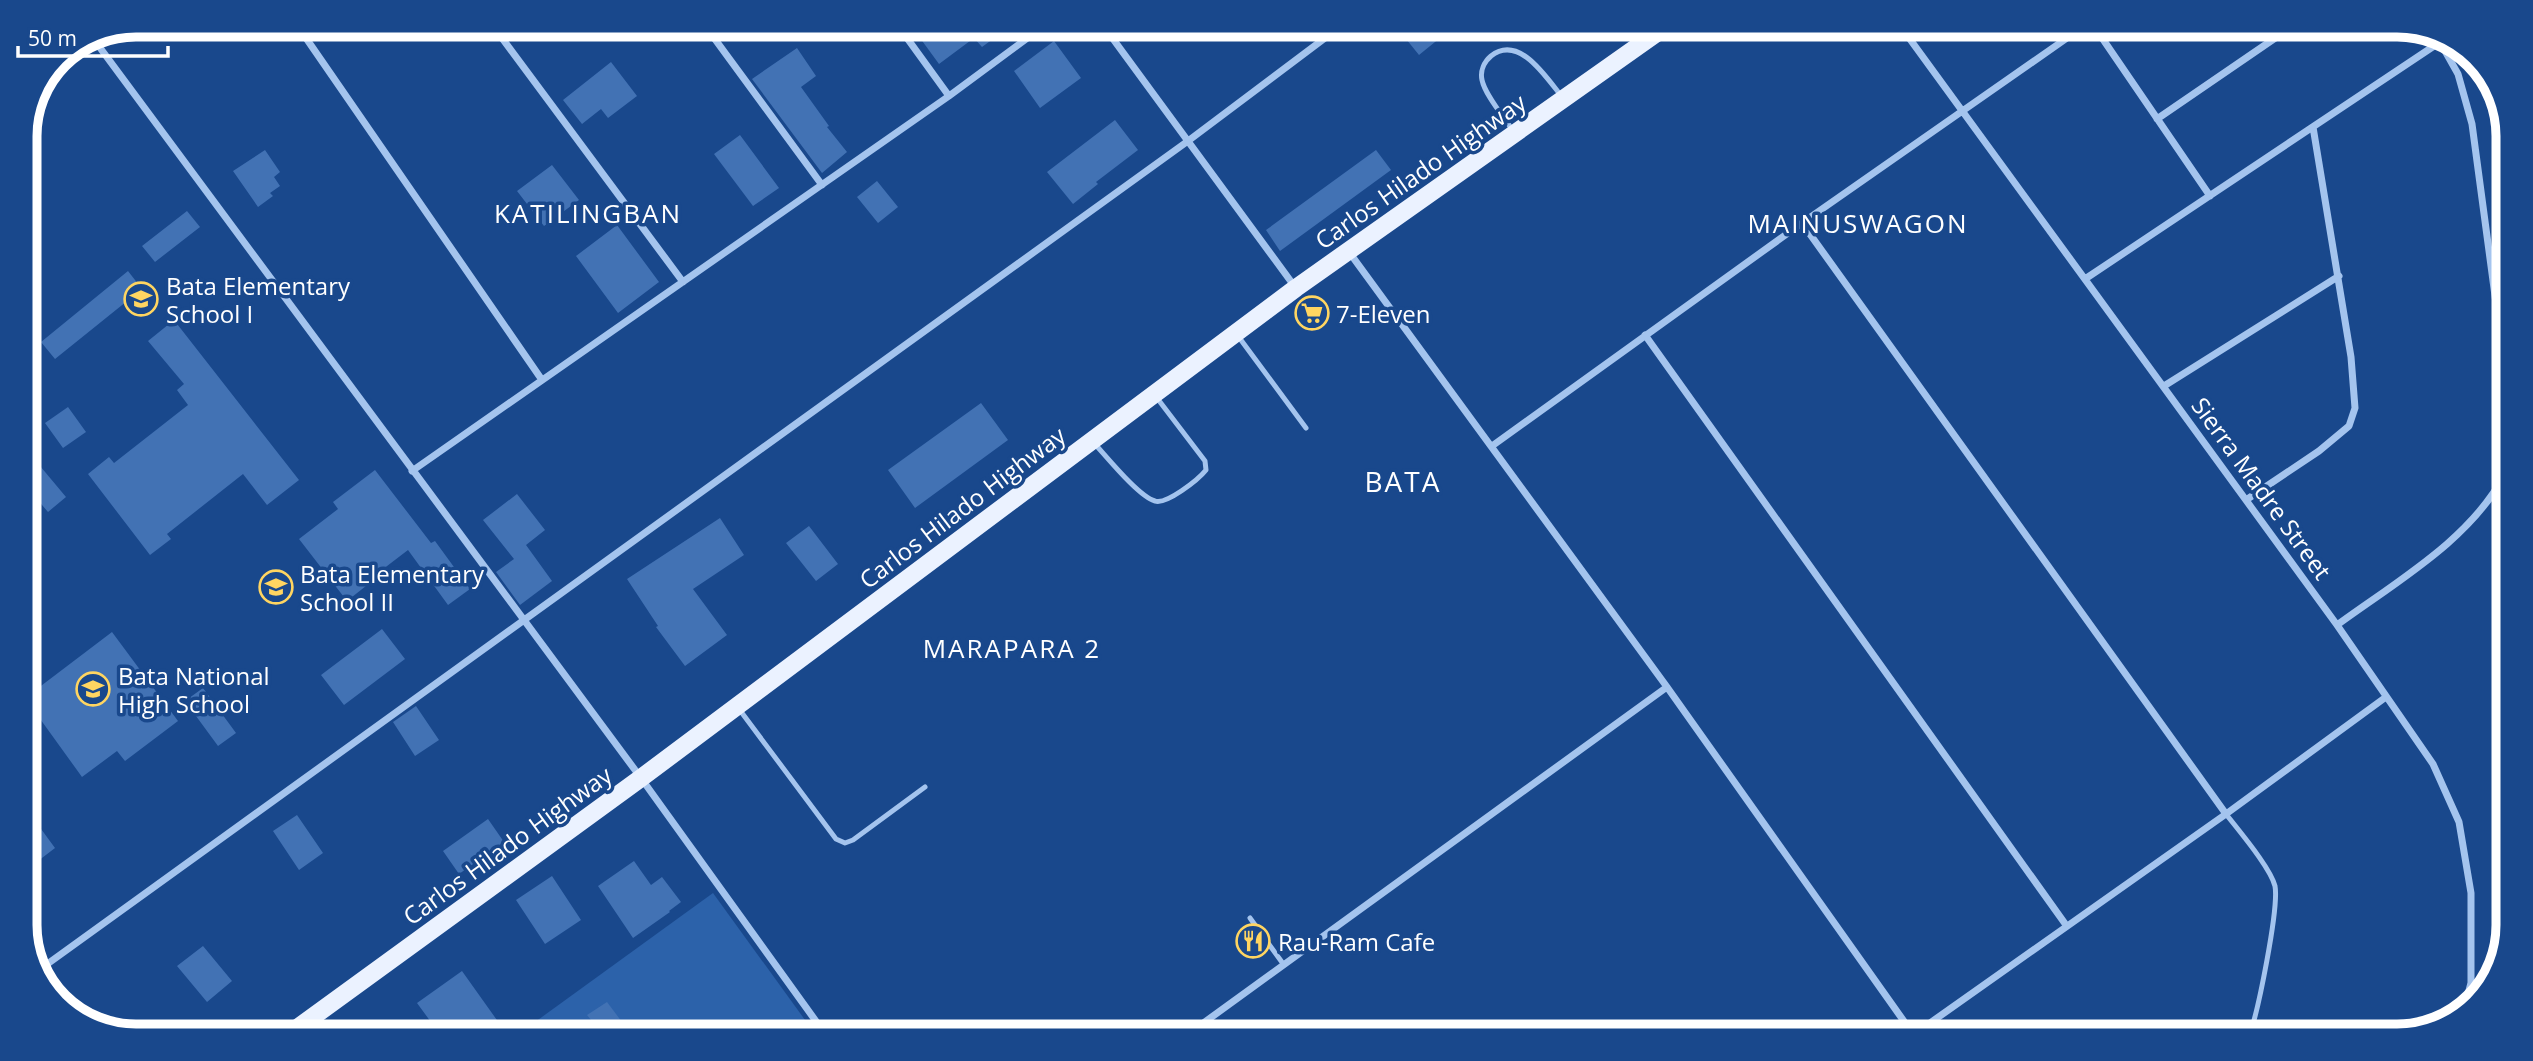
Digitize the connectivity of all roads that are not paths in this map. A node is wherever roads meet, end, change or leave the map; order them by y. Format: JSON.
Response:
{"nodes":[{"id":1,"x":305,"y":37,"type":"edge"},
{"id":2,"x":501,"y":37,"type":"edge"},
{"id":3,"x":713,"y":37,"type":"edge"},
{"id":4,"x":906,"y":37,"type":"edge"},
{"id":5,"x":1029,"y":37,"type":"edge"},
{"id":6,"x":1112,"y":37,"type":"edge"},
{"id":7,"x":1326,"y":37,"type":"edge"},
{"id":8,"x":1651,"y":37,"type":"edge"},
{"id":9,"x":1907,"y":37,"type":"edge"},
{"id":10,"x":2070,"y":37,"type":"edge"},
{"id":11,"x":2101,"y":37,"type":"edge"},
{"id":12,"x":2277,"y":37,"type":"edge"},
{"id":13,"x":97,"y":44,"type":"edge"},
{"id":14,"x":2436,"y":45,"type":"edge"},
{"id":15,"x":2448,"y":50,"type":"edge"},
{"id":16,"x":948,"y":96,"type":"junction"},
{"id":17,"x":1563,"y":99,"type":"junction"},
{"id":18,"x":1963,"y":112,"type":"junction"},
{"id":19,"x":2157,"y":119,"type":"junction"},
{"id":20,"x":2313,"y":127,"type":"junction"},
{"id":21,"x":1514,"y":134,"type":"junction"},
{"id":22,"x":1188,"y":141,"type":"junction"},
{"id":23,"x":822,"y":185,"type":"junction"},
{"id":24,"x":2210,"y":196,"type":"junction"},
{"id":25,"x":1802,"y":223,"type":"junction"},
{"id":26,"x":1348,"y":251,"type":"junction"},
{"id":27,"x":2339,"y":276,"type":"junction"},
{"id":28,"x":2085,"y":279,"type":"junction"},
{"id":29,"x":683,"y":282,"type":"junction"},
{"id":30,"x":1296,"y":288,"type":"junction"},
{"id":31,"x":2496,"y":303,"type":"edge"},
{"id":32,"x":1236,"y":334,"type":"junction"},
{"id":33,"x":1645,"y":335,"type":"junction"},
{"id":34,"x":542,"y":380,"type":"junction"},
{"id":35,"x":2164,"y":386,"type":"junction"},
{"id":36,"x":1154,"y":394,"type":"junction"},
{"id":37,"x":1306,"y":428,"type":"dead end"},
{"id":38,"x":1092,"y":441,"type":"junction"},
{"id":39,"x":1492,"y":446,"type":"junction"},
{"id":40,"x":412,"y":471,"type":"junction"},
{"id":41,"x":2496,"y":490,"type":"edge"},
{"id":42,"x":2246,"y":500,"type":"junction"},
{"id":43,"x":522,"y":620,"type":"junction"},
{"id":44,"x":2337,"y":625,"type":"junction"},
{"id":45,"x":1667,"y":687,"type":"junction"},
{"id":46,"x":2386,"y":697,"type":"junction"},
{"id":47,"x":737,"y":706,"type":"junction"},
{"id":48,"x":640,"y":778,"type":"junction"},
{"id":49,"x":925,"y":787,"type":"dead end"},
{"id":50,"x":2226,"y":814,"type":"junction"},
{"id":51,"x":1250,"y":918,"type":"dead end"},
{"id":52,"x":2066,"y":925,"type":"junction"},
{"id":53,"x":46,"y":965,"type":"edge"},
{"id":54,"x":1284,"y":965,"type":"junction"},
{"id":55,"x":2468,"y":995,"type":"edge"},
{"id":56,"x":303,"y":1024,"type":"edge"},
{"id":57,"x":818,"y":1024,"type":"edge"},
{"id":58,"x":1202,"y":1024,"type":"edge"},
{"id":59,"x":1905,"y":1024,"type":"edge"},
{"id":60,"x":1928,"y":1024,"type":"edge"},
{"id":61,"x":2252,"y":1024,"type":"edge"}],
"edges":[{"from":1,"to":34,"type":"street"},
{"from":2,"to":29,"type":"street"},
{"from":3,"to":23,"type":"street"},
{"from":4,"to":16,"type":"street"},
{"from":5,"to":16,"type":"street"},
{"from":6,"to":22,"type":"street"},
{"from":7,"to":22,"type":"street"},
{"from":8,"to":17,"type":"main road","name":"Carlos Hilado Highway"},
{"from":9,"to":18,"type":"street","name":"Sierra Madre Street"},
{"from":10,"to":18,"type":"street"},
{"from":11,"to":19,"type":"street"},
{"from":12,"to":19,"type":"street"},
{"from":13,"to":40,"type":"street"},
{"from":14,"to":20,"type":"street"},
{"from":15,"to":31,"type":"street"},
{"from":16,"to":23,"type":"street"},
{"from":17,"to":21,"type":"main road","name":"Carlos Hilado Highway"},
{"from":17,"to":21,"type":"lane"},
{"from":18,"to":25,"type":"street"},
{"from":18,"to":28,"type":"street","name":"Sierra Madre Street"},
{"from":19,"to":24,"type":"street"},
{"from":20,"to":24,"type":"street"},
{"from":20,"to":27,"type":"street"},
{"from":21,"to":26,"type":"main road","name":"Carlos Hilado Highway"},
{"from":22,"to":30,"type":"street"},
{"from":22,"to":43,"type":"street"},
{"from":23,"to":29,"type":"street"},
{"from":24,"to":28,"type":"street"},
{"from":25,"to":33,"type":"street"},
{"from":25,"to":50,"type":"street"},
{"from":26,"to":30,"type":"main road","name":"Carlos Hilado Highway"},
{"from":26,"to":39,"type":"street"},
{"from":27,"to":35,"type":"street"},
{"from":27,"to":42,"type":"street"},
{"from":28,"to":35,"type":"street","name":"Sierra Madre Street"},
{"from":29,"to":34,"type":"street"},
{"from":30,"to":32,"type":"main road","name":"Carlos Hilado Highway"},
{"from":32,"to":36,"type":"main road","name":"Carlos Hilado Highway"},
{"from":32,"to":37,"type":"lane"},
{"from":33,"to":39,"type":"street"},
{"from":33,"to":52,"type":"street"},
{"from":34,"to":40,"type":"street"},
{"from":35,"to":42,"type":"street","name":"Sierra Madre Street"},
{"from":36,"to":38,"type":"main road","name":"Carlos Hilado Highway"},
{"from":36,"to":38,"type":"lane"},
{"from":38,"to":47,"type":"main road","name":"Carlos Hilado Highway"},
{"from":39,"to":45,"type":"street"},
{"from":40,"to":43,"type":"street"},
{"from":41,"to":44,"type":"street"},
{"from":42,"to":44,"type":"street","name":"Sierra Madre Street"},
{"from":43,"to":48,"type":"street"},
{"from":43,"to":53,"type":"street"},
{"from":44,"to":46,"type":"street","name":"Sierra Madre Street"},
{"from":45,"to":54,"type":"street"},
{"from":45,"to":59,"type":"street"},
{"from":46,"to":50,"type":"street"},
{"from":46,"to":55,"type":"street","name":"Sierra Madre Street"},
{"from":47,"to":48,"type":"main road","name":"Carlos Hilado Highway"},
{"from":47,"to":49,"type":"lane"},
{"from":48,"to":56,"type":"main road","name":"Carlos Hilado Highway"},
{"from":48,"to":57,"type":"street"},
{"from":50,"to":52,"type":"street"},
{"from":50,"to":61,"type":"lane"},
{"from":51,"to":54,"type":"lane"},
{"from":52,"to":60,"type":"street"},
{"from":54,"to":58,"type":"street"}]}
